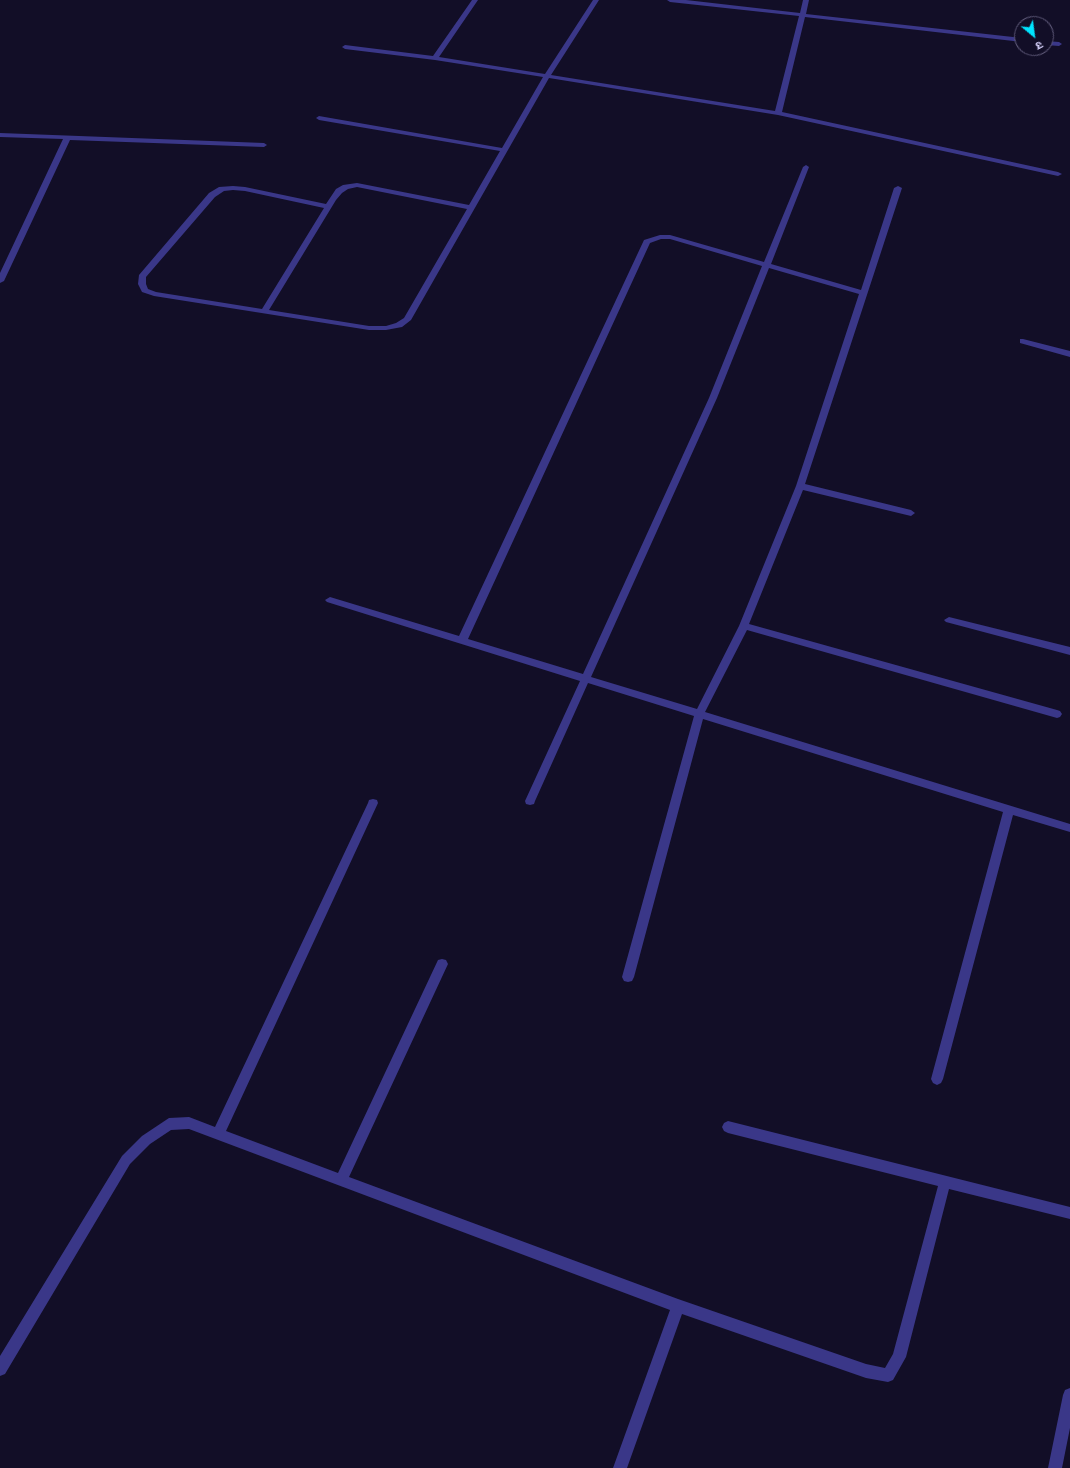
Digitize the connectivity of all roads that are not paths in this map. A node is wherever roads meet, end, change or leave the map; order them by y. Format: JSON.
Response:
{"nodes":[{"id":1,"x":475,"y":0,"type":"edge"},
{"id":2,"x":596,"y":0,"type":"edge"},
{"id":3,"x":670,"y":0,"type":"edge"},
{"id":4,"x":806,"y":0,"type":"edge"},
{"id":5,"x":803,"y":14,"type":"junction"},
{"id":6,"x":1014,"y":39,"type":"edge"},
{"id":7,"x":1054,"y":44,"type":"edge"},
{"id":8,"x":1059,"y":44,"type":"dead end"},
{"id":9,"x":345,"y":47,"type":"dead end"},
{"id":10,"x":435,"y":58,"type":"junction"},
{"id":11,"x":547,"y":76,"type":"junction"},
{"id":12,"x":778,"y":113,"type":"junction"},
{"id":13,"x":319,"y":118,"type":"dead end"},
{"id":14,"x":0,"y":135,"type":"edge"},
{"id":15,"x":67,"y":138,"type":"junction"},
{"id":16,"x":264,"y":145,"type":"dead end"},
{"id":17,"x":504,"y":150,"type":"junction"},
{"id":18,"x":806,"y":167,"type":"dead end"},
{"id":19,"x":1058,"y":174,"type":"dead end"},
{"id":20,"x":898,"y":188,"type":"dead end"},
{"id":21,"x":328,"y":207,"type":"junction"},
{"id":22,"x":471,"y":208,"type":"junction"},
{"id":23,"x":766,"y":265,"type":"junction"},
{"id":24,"x":0,"y":281,"type":"edge"},
{"id":25,"x":864,"y":293,"type":"junction"},
{"id":26,"x":264,"y":312,"type":"junction"},
{"id":27,"x":1023,"y":341,"type":"dead end"},
{"id":28,"x":1070,"y":354,"type":"edge"},
{"id":29,"x":800,"y":486,"type":"junction"},
{"id":30,"x":911,"y":513,"type":"dead end"},
{"id":31,"x":330,"y":600,"type":"dead end"},
{"id":32,"x":949,"y":620,"type":"dead end"},
{"id":33,"x":744,"y":626,"type":"junction"},
{"id":34,"x":462,"y":641,"type":"junction"},
{"id":35,"x":1070,"y":651,"type":"edge"},
{"id":36,"x":584,"y":678,"type":"junction"},
{"id":37,"x":699,"y":714,"type":"junction"},
{"id":38,"x":1057,"y":714,"type":"dead end"},
{"id":39,"x":530,"y":801,"type":"dead end"},
{"id":40,"x":373,"y":803,"type":"dead end"},
{"id":41,"x":1009,"y":809,"type":"junction"},
{"id":42,"x":1070,"y":828,"type":"edge"},
{"id":43,"x":442,"y":964,"type":"dead end"},
{"id":44,"x":628,"y":977,"type":"dead end"},
{"id":45,"x":936,"y":1079,"type":"dead end"},
{"id":46,"x":728,"y":1127,"type":"dead end"},
{"id":47,"x":218,"y":1134,"type":"junction"},
{"id":48,"x":341,"y":1180,"type":"junction"},
{"id":49,"x":945,"y":1182,"type":"junction"},
{"id":50,"x":1070,"y":1213,"type":"edge"},
{"id":51,"x":678,"y":1306,"type":"junction"},
{"id":52,"x":0,"y":1369,"type":"edge"},
{"id":53,"x":1070,"y":1395,"type":"edge"},
{"id":54,"x":620,"y":1468,"type":"edge"},
{"id":55,"x":1055,"y":1468,"type":"edge"}],
"edges":[{"from":1,"to":10,"type":"street"},
{"from":2,"to":11,"type":"street"},
{"from":3,"to":5,"type":"street"},
{"from":4,"to":5,"type":"street"},
{"from":5,"to":6,"type":"street"},
{"from":5,"to":12,"type":"street"},
{"from":7,"to":8,"type":"street"},
{"from":9,"to":10,"type":"street"},
{"from":10,"to":11,"type":"street"},
{"from":11,"to":12,"type":"street"},
{"from":11,"to":17,"type":"street"},
{"from":12,"to":19,"type":"street"},
{"from":13,"to":17,"type":"street"},
{"from":14,"to":15,"type":"street"},
{"from":15,"to":16,"type":"street"},
{"from":15,"to":24,"type":"street"},
{"from":17,"to":22,"type":"street"},
{"from":18,"to":23,"type":"street"},
{"from":20,"to":25,"type":"street"},
{"from":21,"to":22,"type":"street"},
{"from":21,"to":26,"type":"street"},
{"from":21,"to":26,"type":"street"},
{"from":22,"to":26,"type":"street"},
{"from":23,"to":25,"type":"street"},
{"from":23,"to":34,"type":"street"},
{"from":23,"to":36,"type":"street"},
{"from":25,"to":29,"type":"street"},
{"from":27,"to":28,"type":"street"},
{"from":29,"to":30,"type":"street"},
{"from":29,"to":33,"type":"street"},
{"from":31,"to":34,"type":"street"},
{"from":32,"to":35,"type":"street"},
{"from":33,"to":37,"type":"street"},
{"from":33,"to":38,"type":"street"},
{"from":34,"to":36,"type":"street"},
{"from":36,"to":37,"type":"street"},
{"from":36,"to":39,"type":"street"},
{"from":37,"to":41,"type":"street"},
{"from":37,"to":44,"type":"street"},
{"from":40,"to":47,"type":"street"},
{"from":41,"to":42,"type":"street"},
{"from":41,"to":45,"type":"street"},
{"from":43,"to":48,"type":"street"},
{"from":46,"to":49,"type":"street"},
{"from":47,"to":48,"type":"street"},
{"from":47,"to":52,"type":"street"},
{"from":48,"to":51,"type":"street"},
{"from":49,"to":50,"type":"street"},
{"from":49,"to":51,"type":"street"},
{"from":51,"to":54,"type":"street"},
{"from":53,"to":55,"type":"street"}]}
